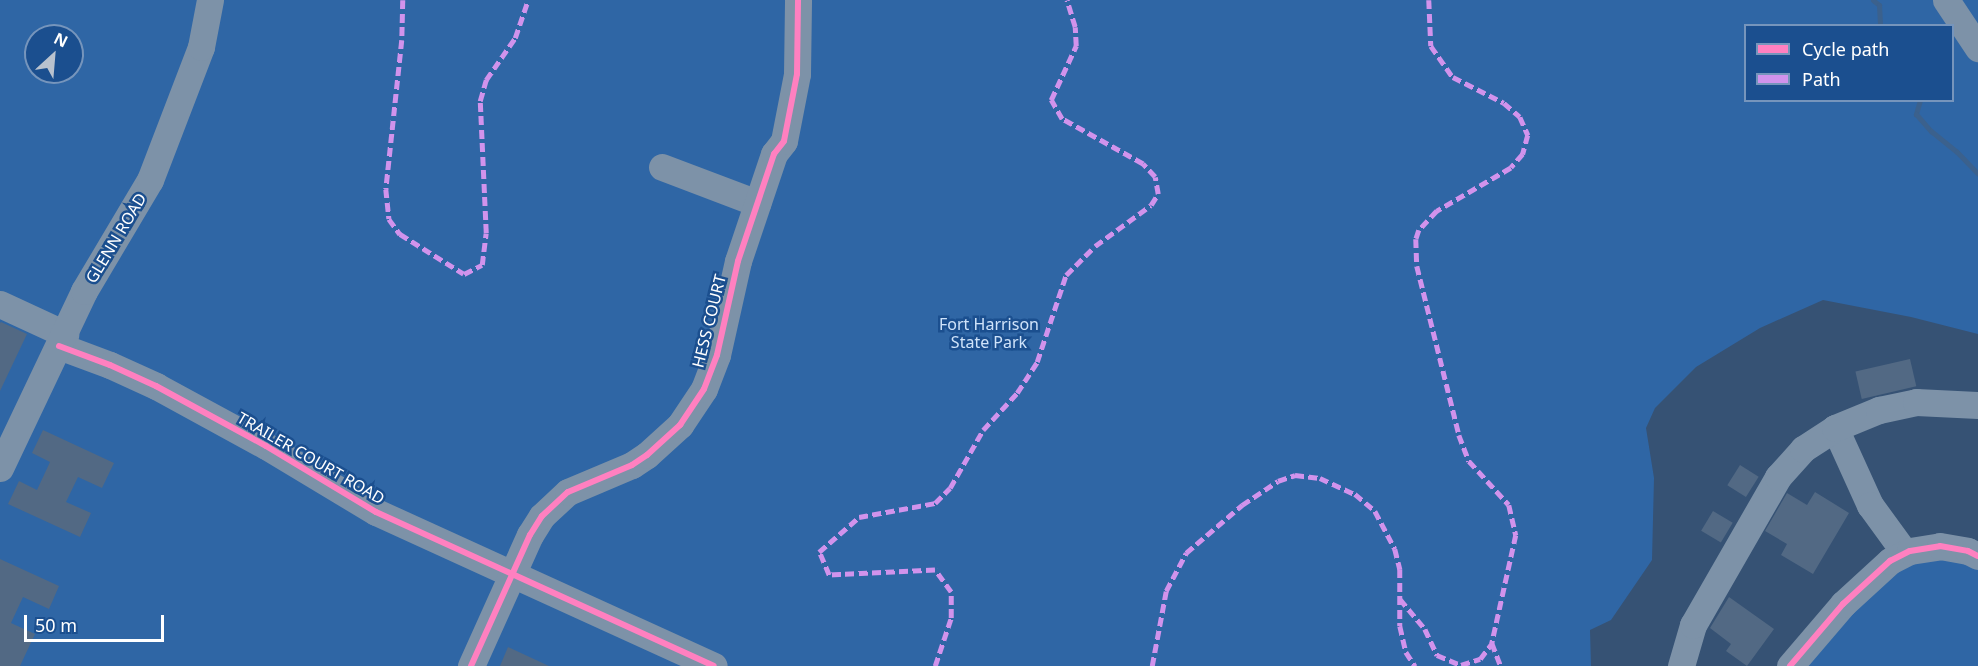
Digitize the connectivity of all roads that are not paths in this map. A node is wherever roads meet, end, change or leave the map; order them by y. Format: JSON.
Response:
{"nodes":[{"id":1,"x":210,"y":0,"type":"edge"},
{"id":2,"x":798,"y":0,"type":"edge"},
{"id":3,"x":1946,"y":0,"type":"edge"},
{"id":4,"x":1978,"y":48,"type":"edge"},
{"id":5,"x":662,"y":167,"type":"dead end"},
{"id":6,"x":757,"y":203,"type":"junction"},
{"id":7,"x":0,"y":304,"type":"edge"},
{"id":8,"x":62,"y":340,"type":"junction"},
{"id":9,"x":1978,"y":405,"type":"edge"},
{"id":10,"x":1835,"y":428,"type":"junction"},
{"id":11,"x":0,"y":468,"type":"edge"},
{"id":12,"x":1905,"y":553,"type":"junction"},
{"id":13,"x":1978,"y":556,"type":"edge"},
{"id":14,"x":513,"y":573,"type":"junction"},
{"id":15,"x":471,"y":666,"type":"edge"},
{"id":16,"x":714,"y":666,"type":"edge"},
{"id":17,"x":1681,"y":666,"type":"edge"},
{"id":18,"x":1790,"y":666,"type":"edge"}],
"edges":[{"from":1,"to":8,"type":"street","name":"GLENN ROAD"},
{"from":2,"to":6,"type":"street","name":"HESS COURT"},
{"from":3,"to":4,"type":"street"},
{"from":5,"to":6,"type":"street"},
{"from":6,"to":14,"type":"street","name":"HESS COURT"},
{"from":7,"to":8,"type":"street","name":"TRAILER COURT ROAD"},
{"from":8,"to":11,"type":"street","name":"GLENN ROAD"},
{"from":8,"to":14,"type":"street","name":"TRAILER COURT ROAD"},
{"from":9,"to":10,"type":"street"},
{"from":10,"to":12,"type":"street"},
{"from":10,"to":17,"type":"street"},
{"from":12,"to":13,"type":"street"},
{"from":12,"to":18,"type":"street"},
{"from":14,"to":15,"type":"street","name":"HESS COURT"},
{"from":14,"to":16,"type":"street","name":"TRAILER COURT ROAD"}]}
